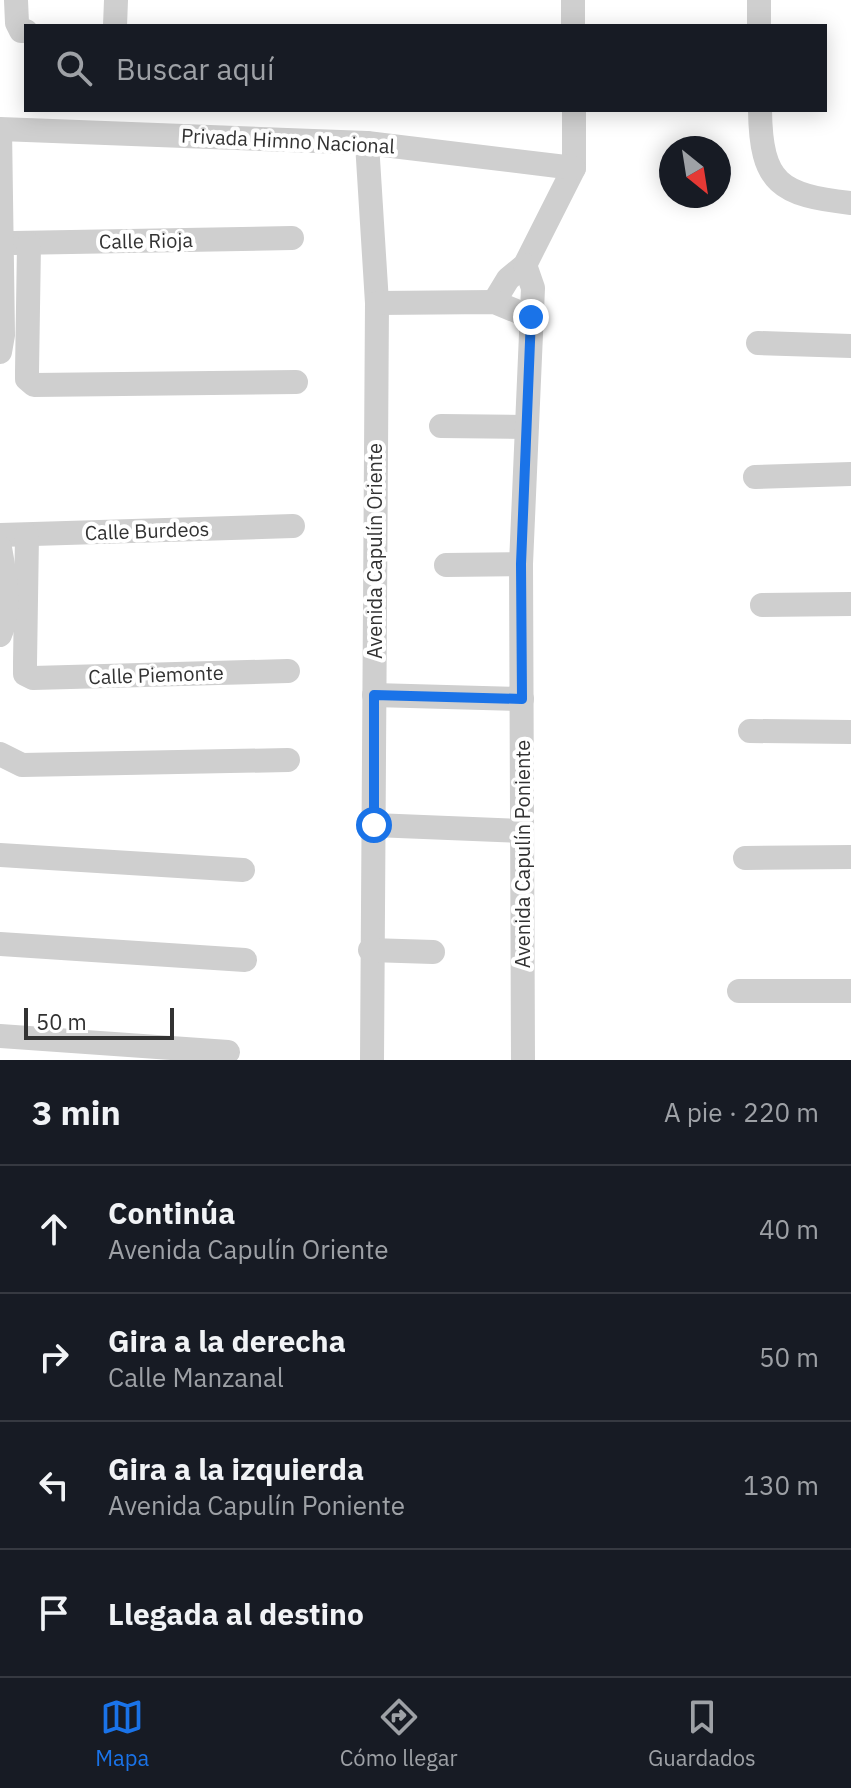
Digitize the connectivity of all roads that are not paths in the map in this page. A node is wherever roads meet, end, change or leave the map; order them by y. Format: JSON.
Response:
{"nodes":[{"id":1,"x":16,"y":0,"type":"edge"},
{"id":2,"x":116,"y":0,"type":"edge"},
{"id":3,"x":573,"y":0,"type":"edge"},
{"id":4,"x":759,"y":0,"type":"edge"},
{"id":5,"x":115,"y":24,"type":"edge"},
{"id":6,"x":573,"y":24,"type":"edge"},
{"id":7,"x":759,"y":24,"type":"edge"},
{"id":8,"x":24,"y":31,"type":"edge"},
{"id":9,"x":574,"y":112,"type":"edge"},
{"id":10,"x":760,"y":112,"type":"edge"},
{"id":11,"x":0,"y":129,"type":"edge"},
{"id":12,"x":367,"y":143,"type":"junction"},
{"id":13,"x":574,"y":168,"type":"junction"},
{"id":14,"x":851,"y":203,"type":"edge"},
{"id":15,"x":292,"y":238,"type":"dead end"},
{"id":16,"x":1,"y":243,"type":"edge"},
{"id":17,"x":29,"y":244,"type":"junction"},
{"id":18,"x":525,"y":265,"type":"junction"},
{"id":19,"x":494,"y":302,"type":"junction"},
{"id":20,"x":377,"y":303,"type":"junction"},
{"id":21,"x":531,"y":317,"type":"junction"},
{"id":22,"x":758,"y":343,"type":"dead end"},
{"id":23,"x":851,"y":346,"type":"edge"},
{"id":24,"x":0,"y":352,"type":"edge"},
{"id":25,"x":296,"y":382,"type":"dead end"},
{"id":26,"x":441,"y":426,"type":"dead end"},
{"id":27,"x":525,"y":427,"type":"junction"},
{"id":28,"x":851,"y":474,"type":"edge"},
{"id":29,"x":755,"y":477,"type":"dead end"},
{"id":30,"x":293,"y":526,"type":"dead end"},
{"id":31,"x":0,"y":535,"type":"edge"},
{"id":32,"x":27,"y":535,"type":"junction"},
{"id":33,"x":0,"y":548,"type":"edge"},
{"id":34,"x":521,"y":564,"type":"junction"},
{"id":35,"x":446,"y":565,"type":"dead end"},
{"id":36,"x":851,"y":604,"type":"edge"},
{"id":37,"x":762,"y":605,"type":"dead end"},
{"id":38,"x":0,"y":635,"type":"edge"},
{"id":39,"x":288,"y":671,"type":"dead end"},
{"id":40,"x":374,"y":695,"type":"junction"},
{"id":41,"x":522,"y":699,"type":"junction"},
{"id":42,"x":750,"y":731,"type":"dead end"},
{"id":43,"x":851,"y":732,"type":"edge"},
{"id":44,"x":0,"y":754,"type":"edge"},
{"id":45,"x":288,"y":760,"type":"dead end"},
{"id":46,"x":374,"y":825,"type":"junction"},
{"id":47,"x":522,"y":831,"type":"junction"},
{"id":48,"x":0,"y":855,"type":"edge"},
{"id":49,"x":851,"y":857,"type":"edge"},
{"id":50,"x":745,"y":858,"type":"dead end"},
{"id":51,"x":243,"y":870,"type":"dead end"},
{"id":52,"x":0,"y":944,"type":"edge"},
{"id":53,"x":370,"y":950,"type":"junction"},
{"id":54,"x":433,"y":952,"type":"dead end"},
{"id":55,"x":245,"y":960,"type":"dead end"},
{"id":56,"x":739,"y":991,"type":"dead end"},
{"id":57,"x":851,"y":991,"type":"edge"},
{"id":58,"x":0,"y":1036,"type":"edge"},
{"id":59,"x":228,"y":1052,"type":"dead end"},
{"id":60,"x":372,"y":1060,"type":"edge"},
{"id":61,"x":523,"y":1060,"type":"edge"}],
"edges":[{"from":1,"to":8,"type":"street"},
{"from":2,"to":5,"type":"street"},
{"from":3,"to":6,"type":"street"},
{"from":4,"to":7,"type":"street"},
{"from":9,"to":13,"type":"street"},
{"from":10,"to":14,"type":"street"},
{"from":11,"to":12,"type":"street","name":"Privada Himno Nacional"},
{"from":11,"to":16,"type":"street"},
{"from":12,"to":13,"type":"street","name":"Privada Himno Nacional"},
{"from":12,"to":20,"type":"street","name":"Avenida Capulín Oriente"},
{"from":13,"to":18,"type":"street"},
{"from":15,"to":17,"type":"street","name":"Calle Rioja"},
{"from":16,"to":17,"type":"street","name":"Calle Rioja"},
{"from":16,"to":24,"type":"street"},
{"from":17,"to":25,"type":"street"},
{"from":18,"to":19,"type":"street"},
{"from":18,"to":21,"type":"street","name":"Avenida Capulín Poniente"},
{"from":19,"to":20,"type":"street"},
{"from":19,"to":21,"type":"street"},
{"from":20,"to":40,"type":"street","name":"Avenida Capulín Oriente"},
{"from":21,"to":27,"type":"street","name":"Avenida Capulín Poniente"},
{"from":22,"to":23,"type":"street"},
{"from":26,"to":27,"type":"street"},
{"from":27,"to":34,"type":"street","name":"Avenida Capulín Poniente"},
{"from":28,"to":29,"type":"street"},
{"from":30,"to":32,"type":"street","name":"Calle Burdeos"},
{"from":31,"to":32,"type":"street","name":"Calle Burdeos"},
{"from":32,"to":39,"type":"street","name":"Calle Piemonte"},
{"from":33,"to":38,"type":"street"},
{"from":34,"to":35,"type":"street"},
{"from":34,"to":41,"type":"street","name":"Avenida Capulín Poniente"},
{"from":36,"to":37,"type":"street"},
{"from":40,"to":41,"type":"street"},
{"from":40,"to":46,"type":"street","name":"Avenida Capulín Oriente"},
{"from":41,"to":47,"type":"street","name":"Avenida Capulín Poniente"},
{"from":42,"to":43,"type":"street"},
{"from":44,"to":45,"type":"street"},
{"from":46,"to":47,"type":"street"},
{"from":46,"to":53,"type":"street","name":"Avenida Capulín Oriente"},
{"from":47,"to":61,"type":"street","name":"Avenida Capulín Poniente"},
{"from":48,"to":51,"type":"street"},
{"from":49,"to":50,"type":"street"},
{"from":52,"to":55,"type":"street"},
{"from":53,"to":54,"type":"street"},
{"from":53,"to":60,"type":"street","name":"Avenida Capulín Oriente"},
{"from":56,"to":57,"type":"street"},
{"from":58,"to":59,"type":"street"}]}
